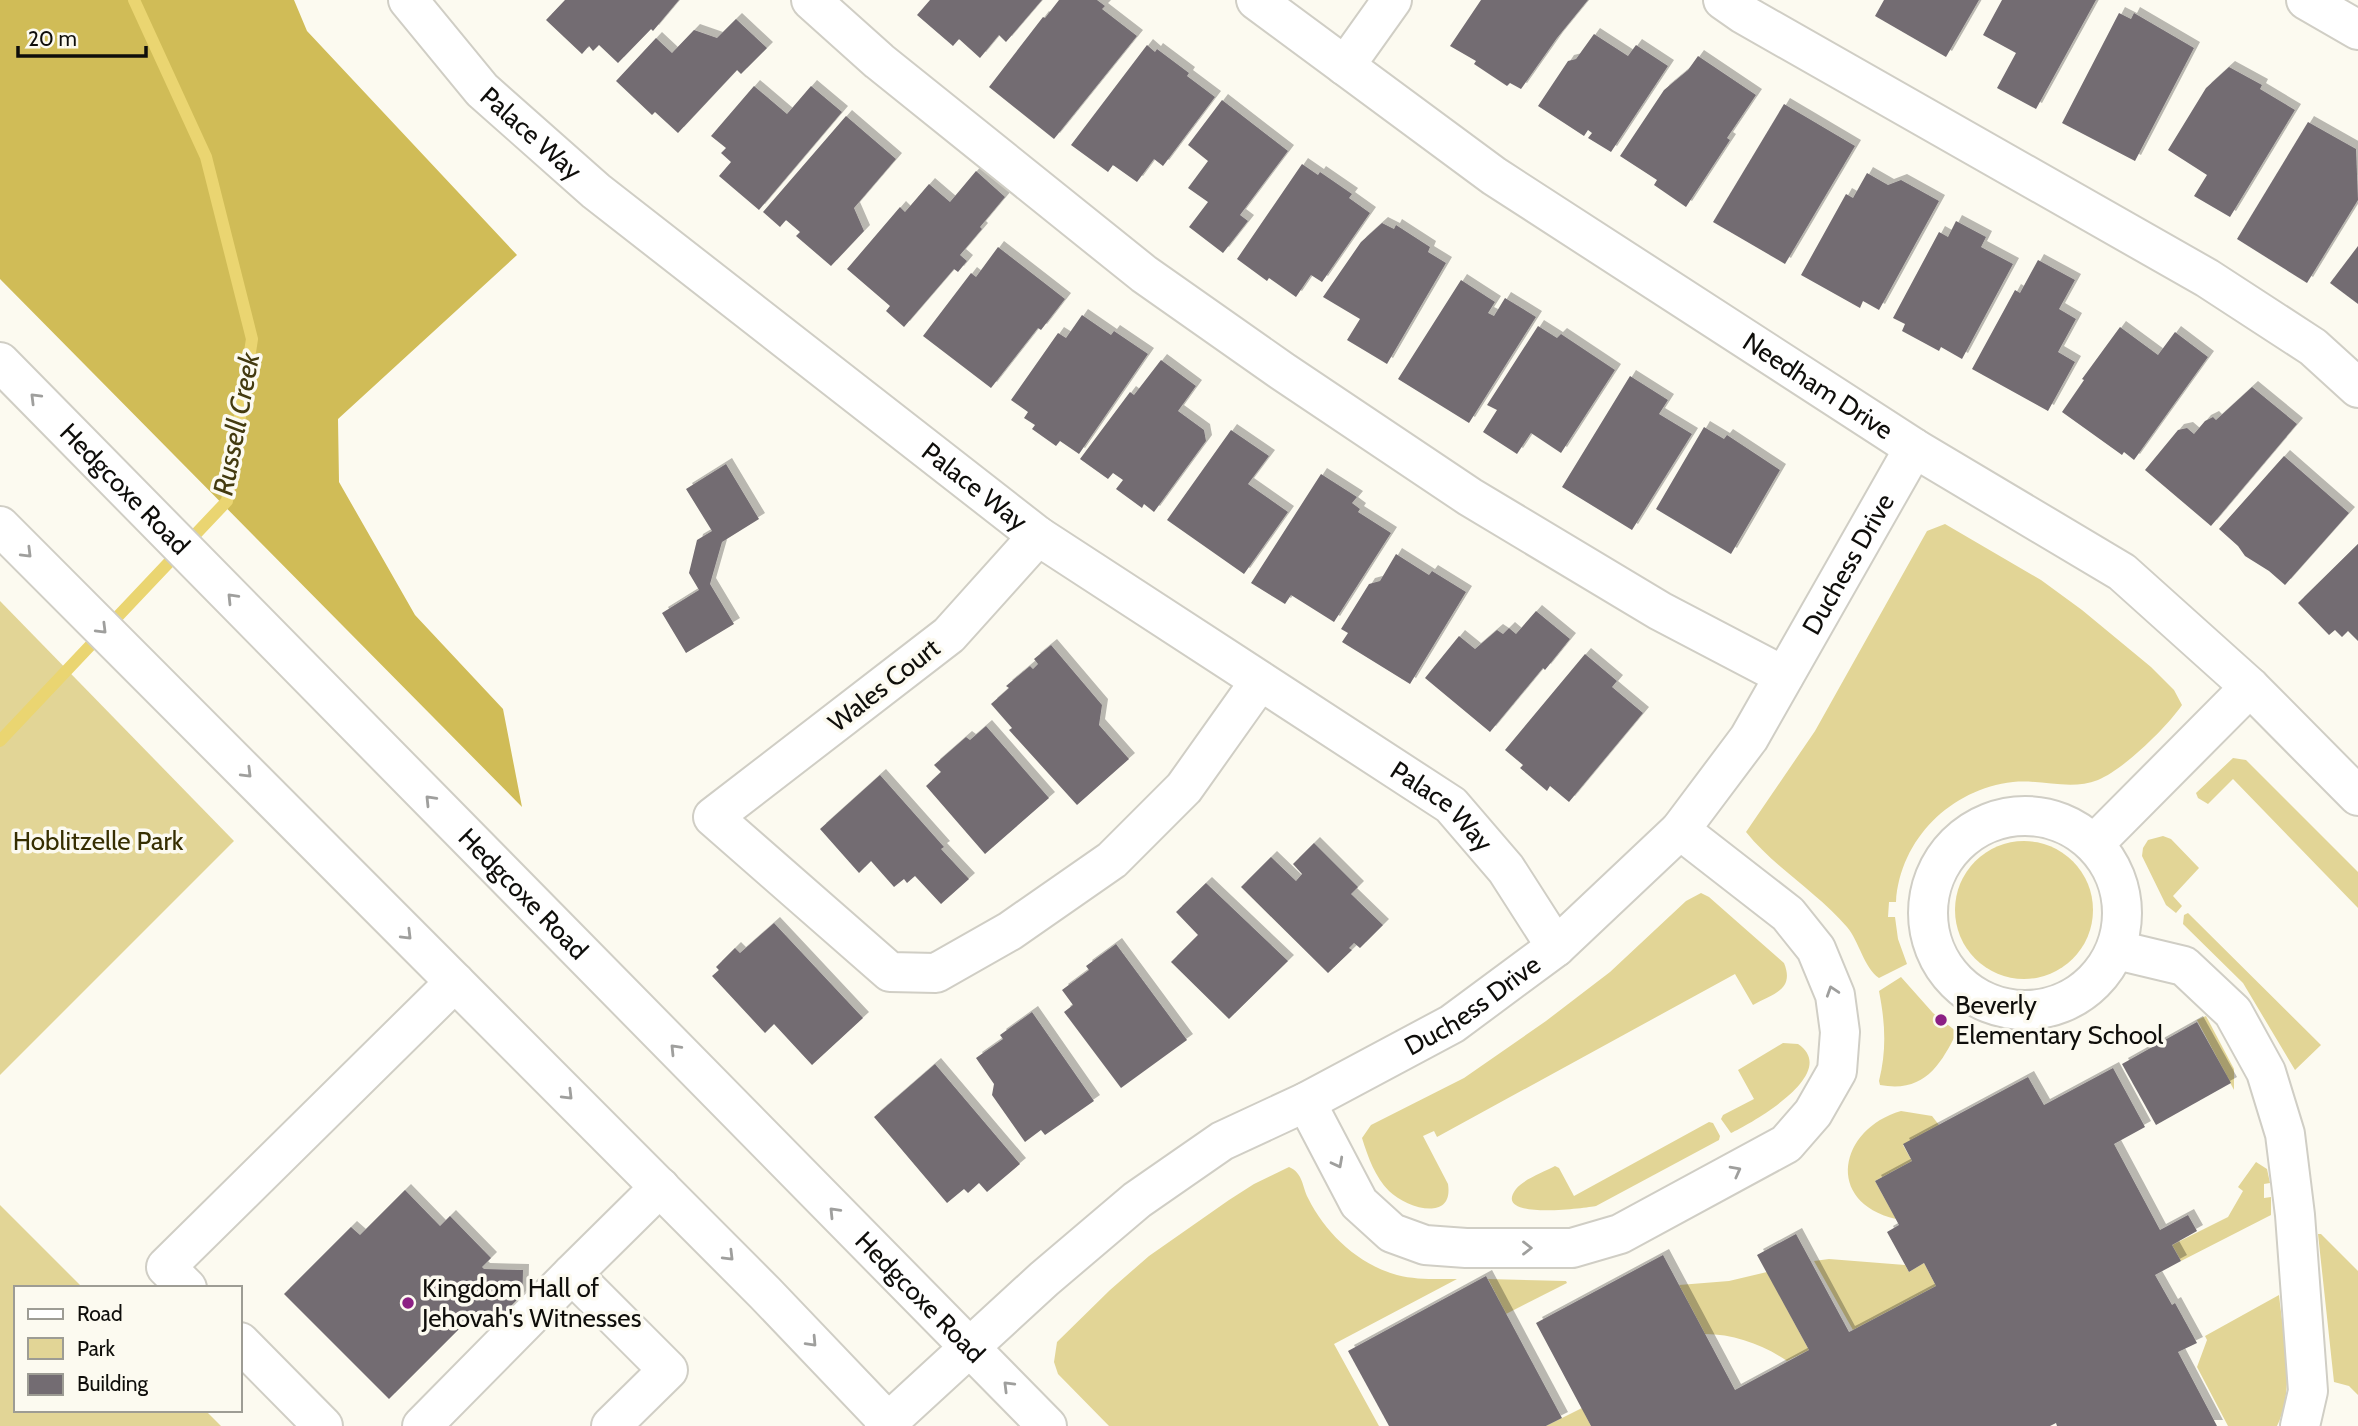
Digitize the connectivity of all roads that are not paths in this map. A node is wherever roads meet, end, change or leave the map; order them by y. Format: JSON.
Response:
{"nodes":[{"id":1,"x":408,"y":0,"type":"edge"},
{"id":2,"x":811,"y":0,"type":"edge"},
{"id":3,"x":1256,"y":0,"type":"edge"},
{"id":4,"x":1392,"y":0,"type":"edge"},
{"id":5,"x":1723,"y":0,"type":"edge"},
{"id":6,"x":2306,"y":0,"type":"edge"},
{"id":7,"x":2358,"y":30,"type":"edge"},
{"id":8,"x":1345,"y":66,"type":"junction"},
{"id":9,"x":0,"y":362,"type":"edge"},
{"id":10,"x":2358,"y":388,"type":"edge"},
{"id":11,"x":1914,"y":448,"type":"junction"},
{"id":12,"x":0,"y":526,"type":"edge"},
{"id":13,"x":1038,"y":536,"type":"junction"},
{"id":14,"x":1784,"y":676,"type":"junction"},
{"id":15,"x":1260,"y":681,"type":"junction"},
{"id":16,"x":2250,"y":687,"type":"junction"},
{"id":17,"x":2358,"y":796,"type":"edge"},
{"id":18,"x":1680,"y":830,"type":"junction"},
{"id":19,"x":2095,"y":843,"type":"junction"},
{"id":20,"x":1556,"y":947,"type":"junction"},
{"id":21,"x":2117,"y":950,"type":"junction"},
{"id":22,"x":455,"y":982,"type":"junction"},
{"id":23,"x":1306,"y":1102,"type":"junction"},
{"id":24,"x":660,"y":1187,"type":"junction"},
{"id":25,"x":572,"y":1274,"type":"junction"},
{"id":26,"x":185,"y":1286,"type":"edge"},
{"id":27,"x":242,"y":1344,"type":"edge"},
{"id":28,"x":968,"y":1348,"type":"junction"},
{"id":29,"x":888,"y":1425,"type":"edge"},
{"id":30,"x":323,"y":1426,"type":"edge"},
{"id":31,"x":422,"y":1426,"type":"edge"},
{"id":32,"x":611,"y":1426,"type":"edge"},
{"id":33,"x":1047,"y":1426,"type":"edge"},
{"id":34,"x":2300,"y":1426,"type":"edge"}],
"edges":[{"from":1,"to":13,"type":"street","name":"Palace Way"},
{"from":2,"to":14,"type":"street"},
{"from":3,"to":8,"type":"street","name":"Needham Drive"},
{"from":4,"to":8,"type":"street"},
{"from":5,"to":10,"type":"street"},
{"from":6,"to":7,"type":"street"},
{"from":8,"to":11,"type":"street","name":"Needham Drive"},
{"from":28,"to":9,"type":"street","name":"Hedgcoxe Road","one_way":true},
{"from":11,"to":14,"type":"street","name":"Duchess Drive"},
{"from":11,"to":16,"type":"street","name":"Needham Drive"},
{"from":12,"to":22,"type":"street","one_way":true},
{"from":13,"to":15,"type":"street","name":"Palace Way"},
{"from":13,"to":15,"type":"street","name":"Wales Court"},
{"from":14,"to":18,"type":"street","name":"Duchess Drive"},
{"from":15,"to":20,"type":"street","name":"Palace Way"},
{"from":16,"to":17,"type":"street","name":"Needham Drive"},
{"from":16,"to":19,"type":"street"},
{"from":18,"to":20,"type":"street","name":"Duchess Drive"},
{"from":23,"to":18,"type":"street","one_way":true},
{"from":19,"to":21,"type":"street"},
{"from":19,"to":21,"type":"street"},
{"from":20,"to":23,"type":"street","name":"Duchess Drive"},
{"from":21,"to":34,"type":"street"},
{"from":22,"to":24,"type":"street","one_way":true},
{"from":22,"to":26,"type":"street"},
{"from":23,"to":28,"type":"street","name":"Duchess Drive"},
{"from":24,"to":25,"type":"street"},
{"from":24,"to":29,"type":"street","one_way":true},
{"from":25,"to":31,"type":"street"},
{"from":25,"to":32,"type":"street"},
{"from":27,"to":30,"type":"street"},
{"from":28,"to":29,"type":"street","name":"Duchess Drive"},
{"from":33,"to":28,"type":"street","name":"Hedgcoxe Road","one_way":true}]}
